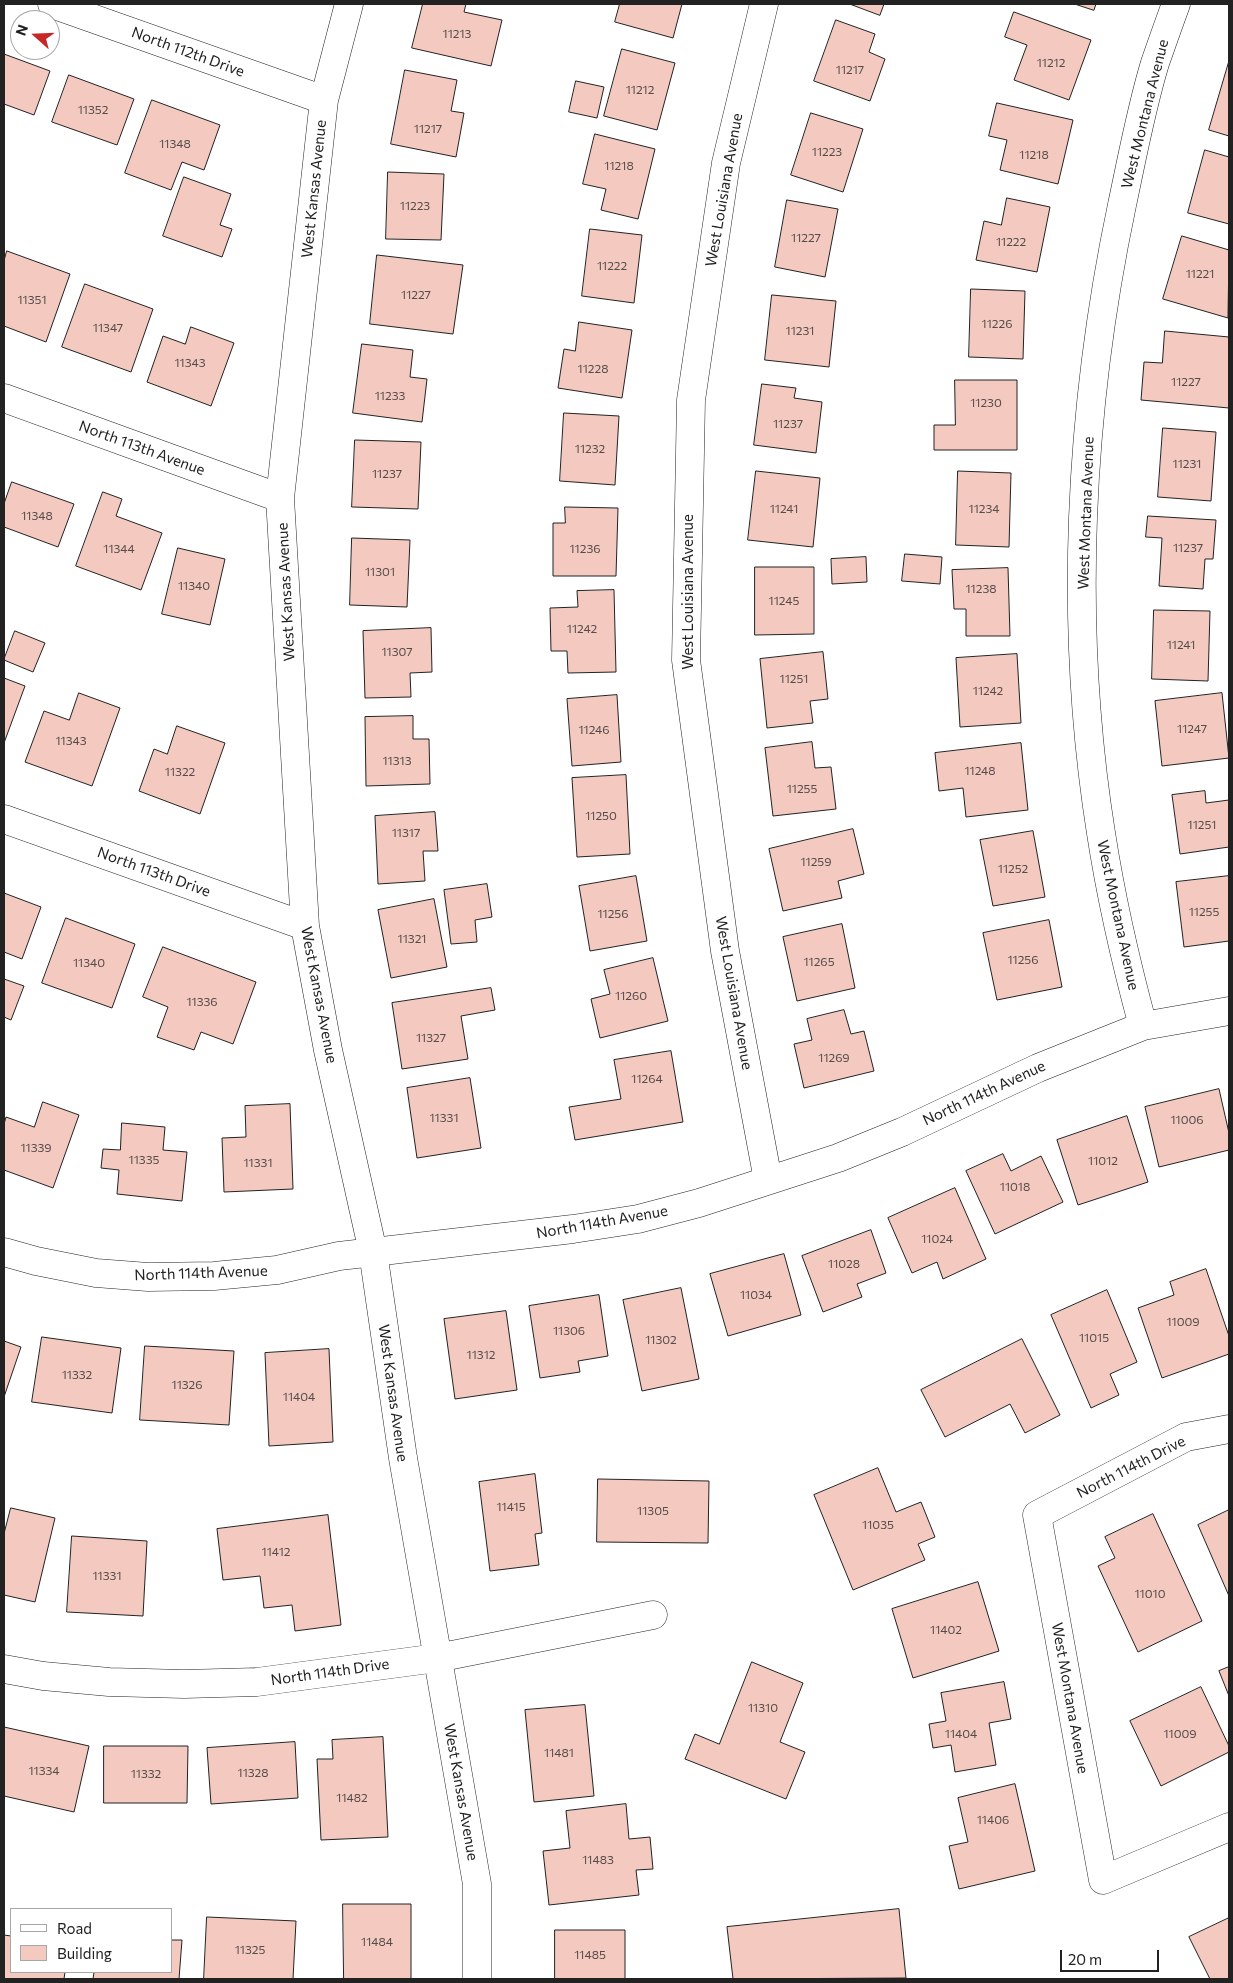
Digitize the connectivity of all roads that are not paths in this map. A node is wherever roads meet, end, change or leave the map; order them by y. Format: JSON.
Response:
{"nodes":[{"id":1,"x":52,"y":4,"type":"edge"},
{"id":2,"x":348,"y":4,"type":"edge"},
{"id":3,"x":764,"y":4,"type":"edge"},
{"id":4,"x":1176,"y":4,"type":"edge"},
{"id":5,"x":324,"y":100,"type":"junction"},
{"id":6,"x":4,"y":398,"type":"edge"},
{"id":7,"x":280,"y":498,"type":"junction"},
{"id":8,"x":4,"y":819,"type":"edge"},
{"id":9,"x":305,"y":926,"type":"junction"},
{"id":10,"x":1229,"y":1011,"type":"edge"},
{"id":11,"x":1143,"y":1026,"type":"junction"},
{"id":12,"x":768,"y":1180,"type":"junction"},
{"id":13,"x":4,"y":1252,"type":"edge"},
{"id":14,"x":373,"y":1252,"type":"junction"},
{"id":15,"x":1229,"y":1429,"type":"edge"},
{"id":16,"x":1037,"y":1515,"type":"joint"},
{"id":17,"x":653,"y":1615,"type":"dead end"},
{"id":18,"x":437,"y":1658,"type":"junction"},
{"id":19,"x":4,"y":1669,"type":"edge"},
{"id":20,"x":1229,"y":1828,"type":"edge"},
{"id":21,"x":477,"y":1979,"type":"edge"}],
"edges":[{"from":1,"to":5,"type":"street","name":"North 112th Drive"},
{"from":2,"to":5,"type":"street","name":"West Kansas Avenue"},
{"from":3,"to":12,"type":"street","name":"West Louisiana Avenue"},
{"from":4,"to":11,"type":"street","name":"West Montana Avenue"},
{"from":5,"to":7,"type":"street","name":"West Kansas Avenue"},
{"from":6,"to":7,"type":"street","name":"North 113th Avenue"},
{"from":7,"to":9,"type":"street","name":"West Kansas Avenue"},
{"from":8,"to":9,"type":"street","name":"North 113th Drive"},
{"from":9,"to":14,"type":"street","name":"West Kansas Avenue"},
{"from":10,"to":11,"type":"street","name":"North 114th Avenue"},
{"from":11,"to":12,"type":"street","name":"North 114th Avenue"},
{"from":12,"to":14,"type":"street","name":"North 114th Avenue"},
{"from":13,"to":14,"type":"street","name":"North 114th Avenue"},
{"from":14,"to":18,"type":"street","name":"West Kansas Avenue"},
{"from":15,"to":16,"type":"street","name":"North 114th Drive"},
{"from":16,"to":20,"type":"street","name":"West Montana Avenue"},
{"from":17,"to":18,"type":"street","name":"North 114th Drive"},
{"from":18,"to":19,"type":"street","name":"North 114th Drive"},
{"from":18,"to":21,"type":"street","name":"West Kansas Avenue"}]}
